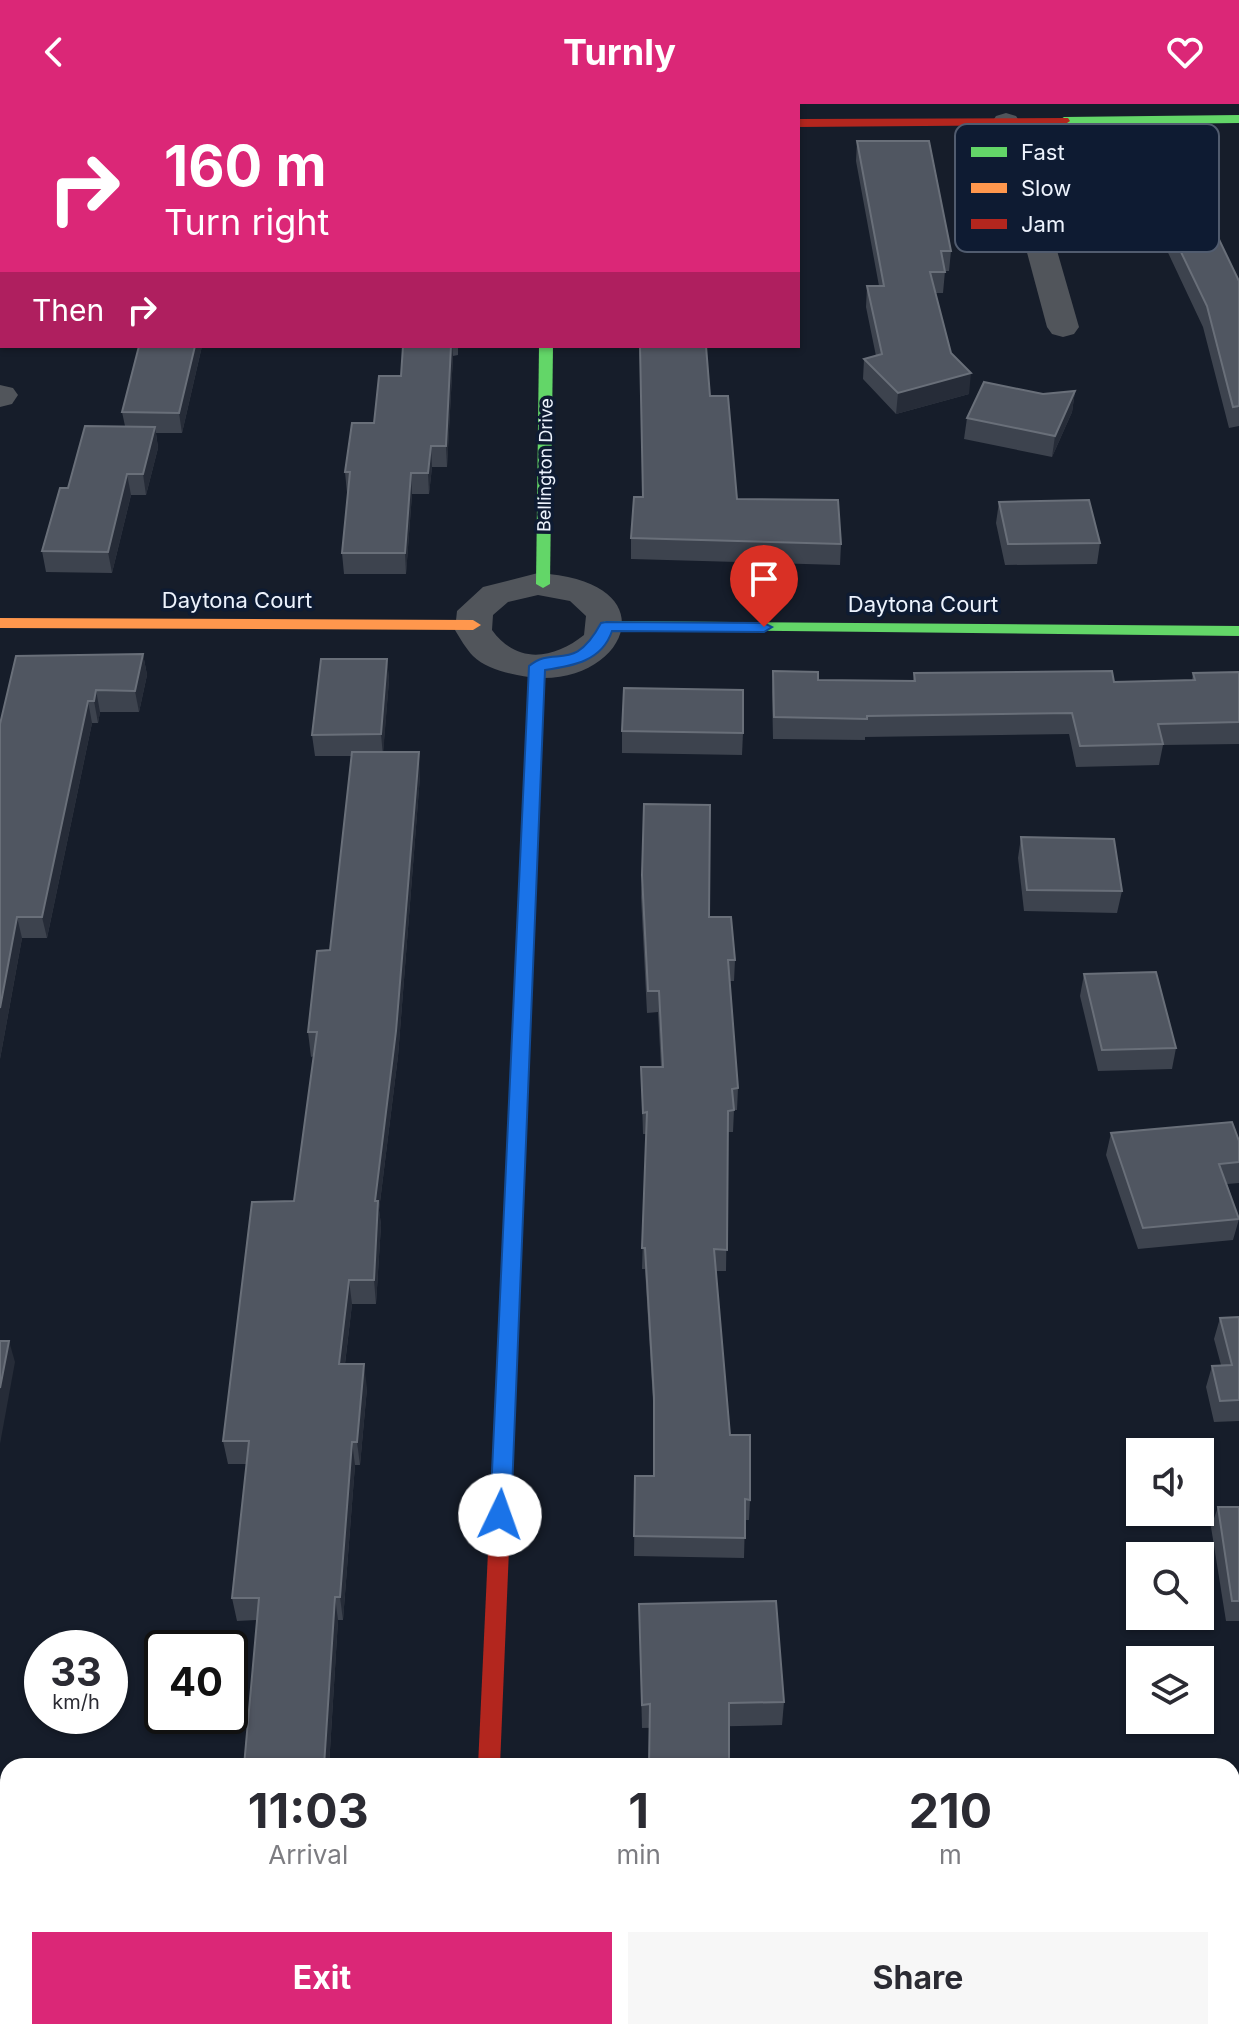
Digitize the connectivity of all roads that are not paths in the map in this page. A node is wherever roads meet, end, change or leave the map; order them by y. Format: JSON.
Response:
{"nodes":[{"id":1,"x":1239,"y":119,"type":"edge"},
{"id":2,"x":1006,"y":122,"type":"joint"},
{"id":3,"x":800,"y":123,"type":"edge"},
{"id":4,"x":1042,"y":252,"type":"edge"},
{"id":5,"x":1063,"y":327,"type":"dead end"},
{"id":6,"x":546,"y":348,"type":"edge"},
{"id":7,"x":543,"y":584,"type":"junction"},
{"id":8,"x":0,"y":623,"type":"edge"},
{"id":9,"x":473,"y":625,"type":"junction"},
{"id":10,"x":606,"y":626,"type":"junction"},
{"id":11,"x":1239,"y":631,"type":"edge"},
{"id":12,"x":537,"y":666,"type":"junction"},
{"id":13,"x":489,"y":1758,"type":"edge"}],
"edges":[{"from":1,"to":2,"type":"street"},
{"from":2,"to":3,"type":"street"},
{"from":4,"to":5,"type":"street"},
{"from":6,"to":7,"type":"street","name":"Bellington Drive"},
{"from":7,"to":9,"type":"street"},
{"from":7,"to":10,"type":"street"},
{"from":8,"to":9,"type":"street","name":"Daytona Court"},
{"from":9,"to":12,"type":"street"},
{"from":10,"to":11,"type":"street","name":"Daytona Court"},
{"from":10,"to":12,"type":"street"},
{"from":12,"to":13,"type":"street"}]}
